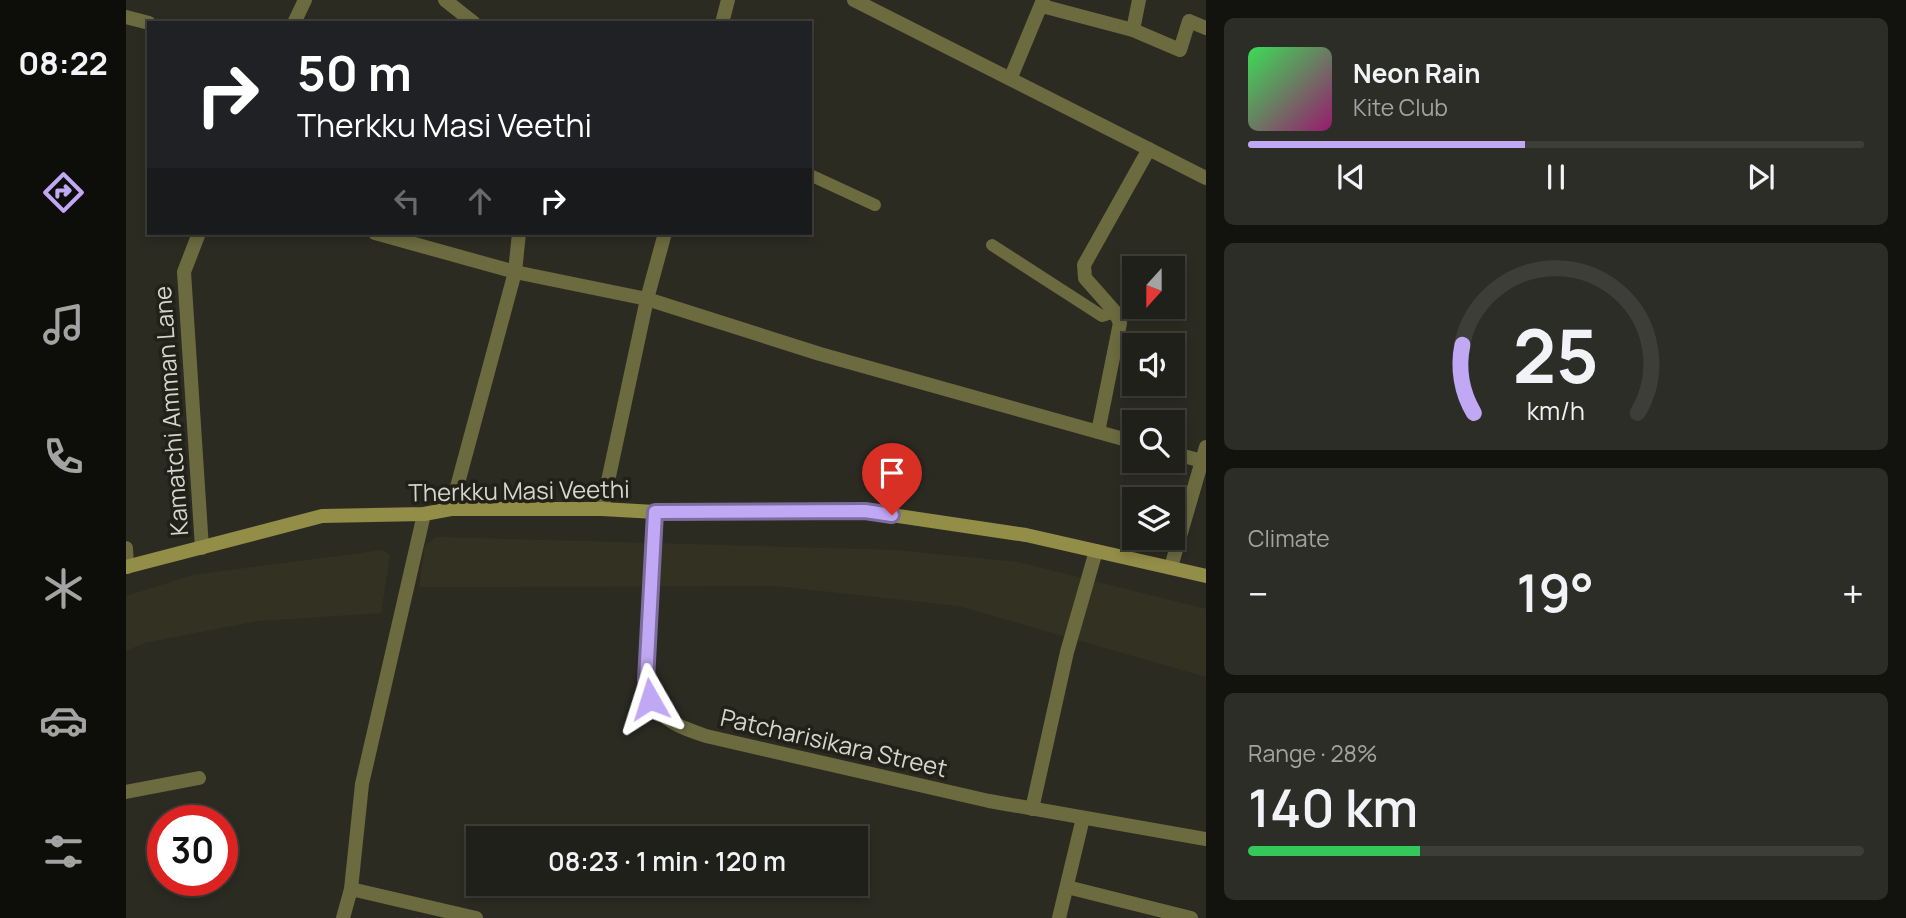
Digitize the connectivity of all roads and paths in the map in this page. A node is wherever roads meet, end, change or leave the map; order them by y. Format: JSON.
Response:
{"nodes":[{"id":1,"x":305,"y":0,"type":"edge"},
{"id":2,"x":445,"y":0,"type":"edge"},
{"id":3,"x":728,"y":0,"type":"edge"},
{"id":4,"x":854,"y":0,"type":"edge"},
{"id":5,"x":1139,"y":0,"type":"edge"},
{"id":6,"x":1042,"y":3,"type":"edge"},
{"id":7,"x":126,"y":17,"type":"edge"},
{"id":8,"x":295,"y":21,"type":"edge"},
{"id":9,"x":471,"y":21,"type":"edge"},
{"id":10,"x":723,"y":21,"type":"edge"},
{"id":11,"x":147,"y":22,"type":"edge"},
{"id":12,"x":1206,"y":28,"type":"edge"},
{"id":13,"x":1133,"y":30,"type":"junction"},
{"id":14,"x":1011,"y":77,"type":"junction"},
{"id":15,"x":1149,"y":149,"type":"junction"},
{"id":16,"x":812,"y":176,"type":"edge"},
{"id":17,"x":1206,"y":178,"type":"edge"},
{"id":18,"x":875,"y":205,"type":"dead end"},
{"id":19,"x":198,"y":235,"type":"edge"},
{"id":20,"x":382,"y":235,"type":"edge"},
{"id":21,"x":519,"y":235,"type":"edge"},
{"id":22,"x":664,"y":235,"type":"edge"},
{"id":23,"x":992,"y":246,"type":"dead end"},
{"id":24,"x":515,"y":272,"type":"junction"},
{"id":25,"x":647,"y":299,"type":"junction"},
{"id":26,"x":1115,"y":312,"type":"junction"},
{"id":27,"x":1098,"y":432,"type":"junction"},
{"id":28,"x":1122,"y":439,"type":"edge"},
{"id":29,"x":1185,"y":455,"type":"edge"},
{"id":30,"x":1204,"y":457,"type":"edge"},
{"id":31,"x":451,"y":509,"type":"junction"},
{"id":32,"x":602,"y":509,"type":"junction"},
{"id":33,"x":655,"y":512,"type":"junction"},
{"id":34,"x":424,"y":514,"type":"junction"},
{"id":35,"x":126,"y":548,"type":"edge"},
{"id":36,"x":202,"y":548,"type":"junction"},
{"id":37,"x":1096,"y":551,"type":"junction"},
{"id":38,"x":126,"y":567,"type":"edge"},
{"id":39,"x":1171,"y":567,"type":"junction"},
{"id":40,"x":1206,"y":576,"type":"edge"},
{"id":41,"x":199,"y":778,"type":"dead end"},
{"id":42,"x":126,"y":792,"type":"edge"},
{"id":43,"x":1032,"y":809,"type":"junction"},
{"id":44,"x":1083,"y":818,"type":"junction"},
{"id":45,"x":1206,"y":839,"type":"edge"},
{"id":46,"x":1067,"y":887,"type":"junction"},
{"id":47,"x":351,"y":889,"type":"junction"},
{"id":48,"x":343,"y":918,"type":"edge"},
{"id":49,"x":476,"y":918,"type":"edge"},
{"id":50,"x":1059,"y":918,"type":"edge"},
{"id":51,"x":1191,"y":918,"type":"edge"}],
"edges":[{"from":1,"to":8,"type":"street"},
{"from":2,"to":9,"type":"street"},
{"from":3,"to":10,"type":"street"},
{"from":4,"to":14,"type":"street"},
{"from":5,"to":13,"type":"street"},
{"from":6,"to":13,"type":"street"},
{"from":6,"to":14,"type":"street"},
{"from":7,"to":11,"type":"street"},
{"from":12,"to":13,"type":"street"},
{"from":14,"to":15,"type":"street"},
{"from":15,"to":17,"type":"street"},
{"from":15,"to":26,"type":"street"},
{"from":16,"to":18,"type":"lane"},
{"from":19,"to":36,"type":"street","name":"Kamatchi Amman Lane"},
{"from":20,"to":24,"type":"street"},
{"from":21,"to":24,"type":"street"},
{"from":22,"to":25,"type":"street"},
{"from":23,"to":26,"type":"lane"},
{"from":24,"to":25,"type":"street"},
{"from":24,"to":31,"type":"street"},
{"from":25,"to":27,"type":"street"},
{"from":25,"to":32,"type":"street"},
{"from":26,"to":27,"type":"street"},
{"from":27,"to":28,"type":"street"},
{"from":29,"to":30,"type":"street"},
{"from":30,"to":39,"type":"street"},
{"from":31,"to":32,"type":"main road","name":"Therkku Masi Veethi"},
{"from":31,"to":34,"type":"main road","name":"Therkku Masi Veethi"},
{"from":32,"to":33,"type":"main road","name":"Therkku Masi Veethi"},
{"from":33,"to":37,"type":"main road","name":"Therkku Masi Veethi"},
{"from":33,"to":43,"type":"street","name":"Patcharisikara Street"},
{"from":34,"to":36,"type":"main road","name":"Therkku Masi Veethi"},
{"from":34,"to":47,"type":"street"},
{"from":35,"to":38,"type":"street"},
{"from":36,"to":38,"type":"main road","name":"Therkku Masi Veethi"},
{"from":37,"to":39,"type":"main road","name":"Therkku Masi Veethi"},
{"from":37,"to":43,"type":"street"},
{"from":39,"to":40,"type":"main road","name":"Therkku Masi Veethi"},
{"from":41,"to":42,"type":"street"},
{"from":43,"to":44,"type":"street","name":"Patcharisikara Street"},
{"from":44,"to":45,"type":"street","name":"Patcharisikara Street"},
{"from":44,"to":46,"type":"street"},
{"from":46,"to":50,"type":"street"},
{"from":46,"to":51,"type":"street"},
{"from":47,"to":48,"type":"street"},
{"from":47,"to":49,"type":"street"}]}
